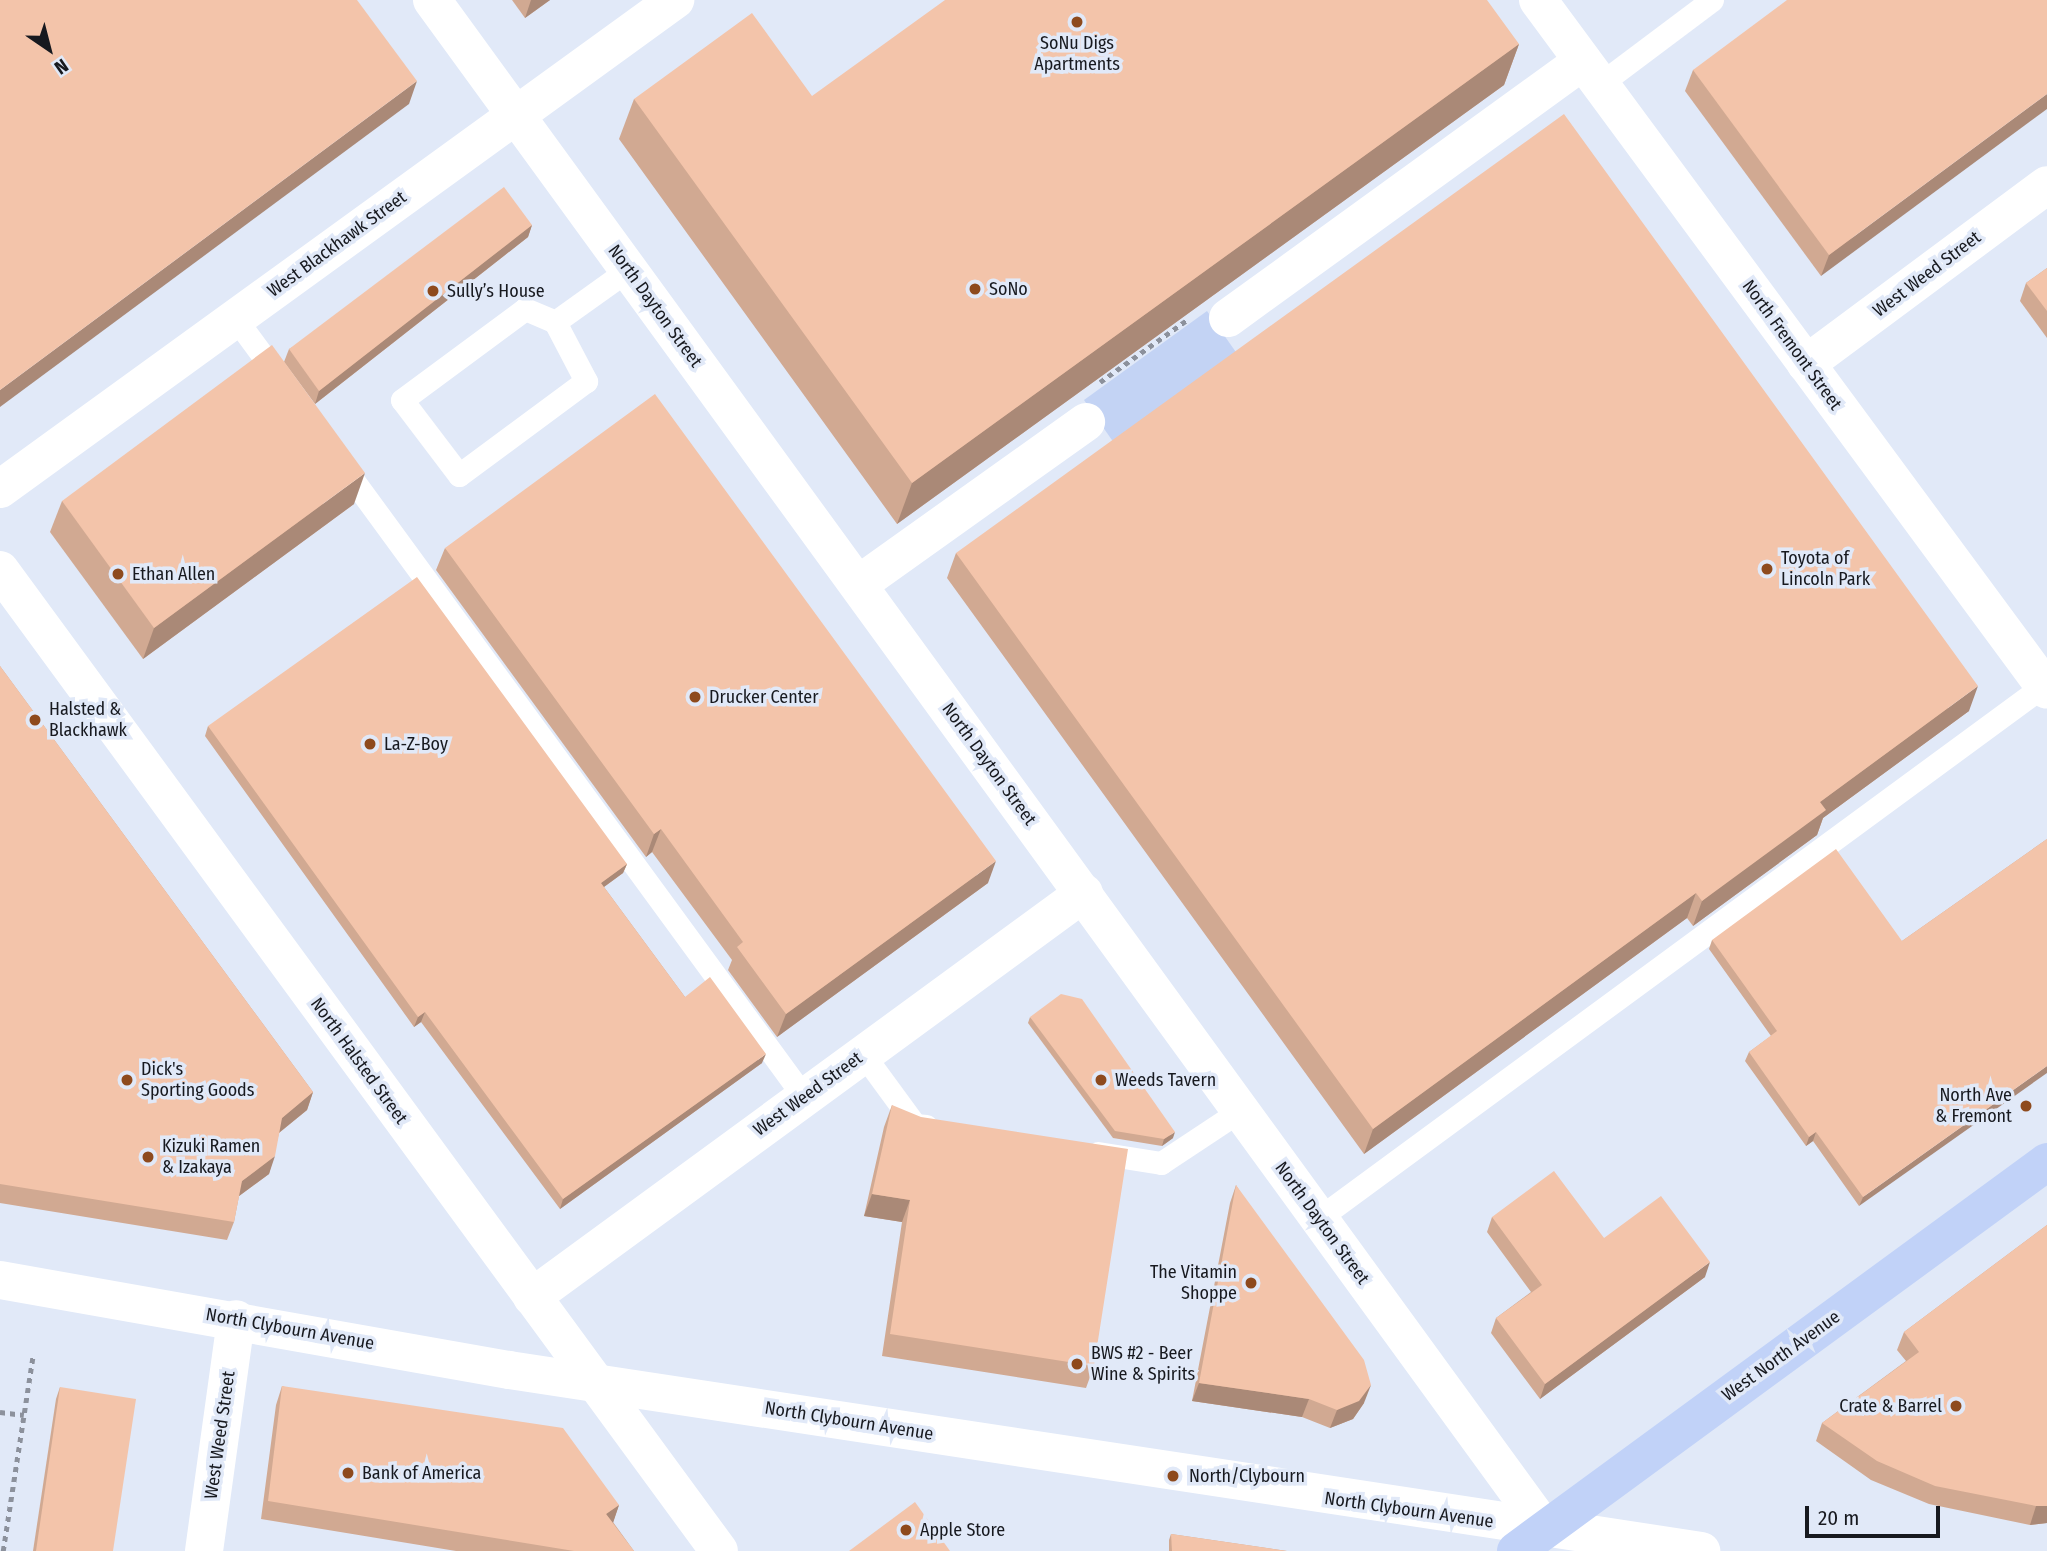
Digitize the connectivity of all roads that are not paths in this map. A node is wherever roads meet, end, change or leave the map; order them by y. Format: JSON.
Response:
{"nodes":[{"id":1,"x":432,"y":0,"type":"edge"},
{"id":2,"x":675,"y":0,"type":"edge"},
{"id":3,"x":1712,"y":0,"type":"edge"},
{"id":4,"x":1543,"y":2,"type":"edge"},
{"id":5,"x":1592,"y":72,"type":"junction"},
{"id":6,"x":516,"y":115,"type":"junction"},
{"id":7,"x":2047,"y":185,"type":"edge"},
{"id":8,"x":628,"y":270,"type":"junction"},
{"id":9,"x":235,"y":318,"type":"junction"},
{"id":10,"x":1228,"y":318,"type":"edge"},
{"id":11,"x":555,"y":322,"type":"junction"},
{"id":12,"x":1806,"y":364,"type":"junction"},
{"id":13,"x":294,"y":399,"type":"edge"},
{"id":14,"x":1086,"y":422,"type":"edge"},
{"id":15,"x":327,"y":443,"type":"edge"},
{"id":16,"x":0,"y":489,"type":"edge"},
{"id":17,"x":0,"y":570,"type":"edge"},
{"id":18,"x":859,"y":584,"type":"junction"},
{"id":19,"x":2046,"y":686,"type":"edge"},
{"id":20,"x":1084,"y":893,"type":"junction"},
{"id":21,"x":863,"y":1054,"type":"junction"},
{"id":22,"x":804,"y":1097,"type":"junction"},
{"id":23,"x":1241,"y":1110,"type":"junction"},
{"id":24,"x":956,"y":1131,"type":"edge"},
{"id":25,"x":1079,"y":1150,"type":"edge"},
{"id":26,"x":2047,"y":1161,"type":"edge"},
{"id":27,"x":1319,"y":1218,"type":"junction"},
{"id":28,"x":0,"y":1280,"type":"edge"},
{"id":29,"x":533,"y":1297,"type":"junction"},
{"id":30,"x":236,"y":1319,"type":"junction"},
{"id":31,"x":596,"y":1382,"type":"junction"},
{"id":32,"x":1530,"y":1540,"type":"edge"},
{"id":33,"x":204,"y":1551,"type":"edge"},
{"id":34,"x":719,"y":1551,"type":"edge"},
{"id":35,"x":1701,"y":1551,"type":"edge"}],
"edges":[{"from":1,"to":6,"type":"street","name":"North Dayton Street"},
{"from":2,"to":6,"type":"street","name":"West Blackhawk Street"},
{"from":3,"to":5,"type":"lane"},
{"from":4,"to":5,"type":"street","name":"North Fremont Street"},
{"from":5,"to":10,"type":"street"},
{"from":5,"to":12,"type":"street","name":"North Fremont Street"},
{"from":6,"to":8,"type":"street","name":"North Dayton Street"},
{"from":6,"to":9,"type":"street","name":"West Blackhawk Street"},
{"from":7,"to":12,"type":"street","name":"West Weed Street"},
{"from":8,"to":11,"type":"lane"},
{"from":8,"to":18,"type":"street","name":"North Dayton Street"},
{"from":9,"to":13,"type":"lane"},
{"from":9,"to":16,"type":"street","name":"West Blackhawk Street"},
{"from":11,"to":11,"type":"lane"},
{"from":12,"to":19,"type":"street","name":"North Fremont Street"},
{"from":14,"to":18,"type":"street"},
{"from":15,"to":22,"type":"lane"},
{"from":17,"to":29,"type":"street","name":"North Halsted Street"},
{"from":18,"to":20,"type":"street","name":"North Dayton Street"},
{"from":19,"to":27,"type":"lane"},
{"from":20,"to":21,"type":"street","name":"West Weed Street"},
{"from":20,"to":23,"type":"street","name":"North Dayton Street"},
{"from":21,"to":22,"type":"street","name":"West Weed Street"},
{"from":21,"to":24,"type":"lane"},
{"from":22,"to":29,"type":"street","name":"West Weed Street"},
{"from":23,"to":25,"type":"lane"},
{"from":23,"to":27,"type":"street","name":"North Dayton Street"},
{"from":26,"to":32,"type":"main road","name":"West North Avenue"},
{"from":27,"to":32,"type":"street","name":"North Dayton Street"},
{"from":28,"to":30,"type":"street","name":"North Clybourn Avenue"},
{"from":29,"to":31,"type":"street","name":"North Halsted Street"},
{"from":30,"to":31,"type":"street","name":"North Clybourn Avenue"},
{"from":30,"to":33,"type":"street","name":"West Weed Street"},
{"from":31,"to":32,"type":"street","name":"North Clybourn Avenue"},
{"from":31,"to":34,"type":"street","name":"North Halsted Street"},
{"from":32,"to":35,"type":"street","name":"North Clybourn Avenue"}]}
